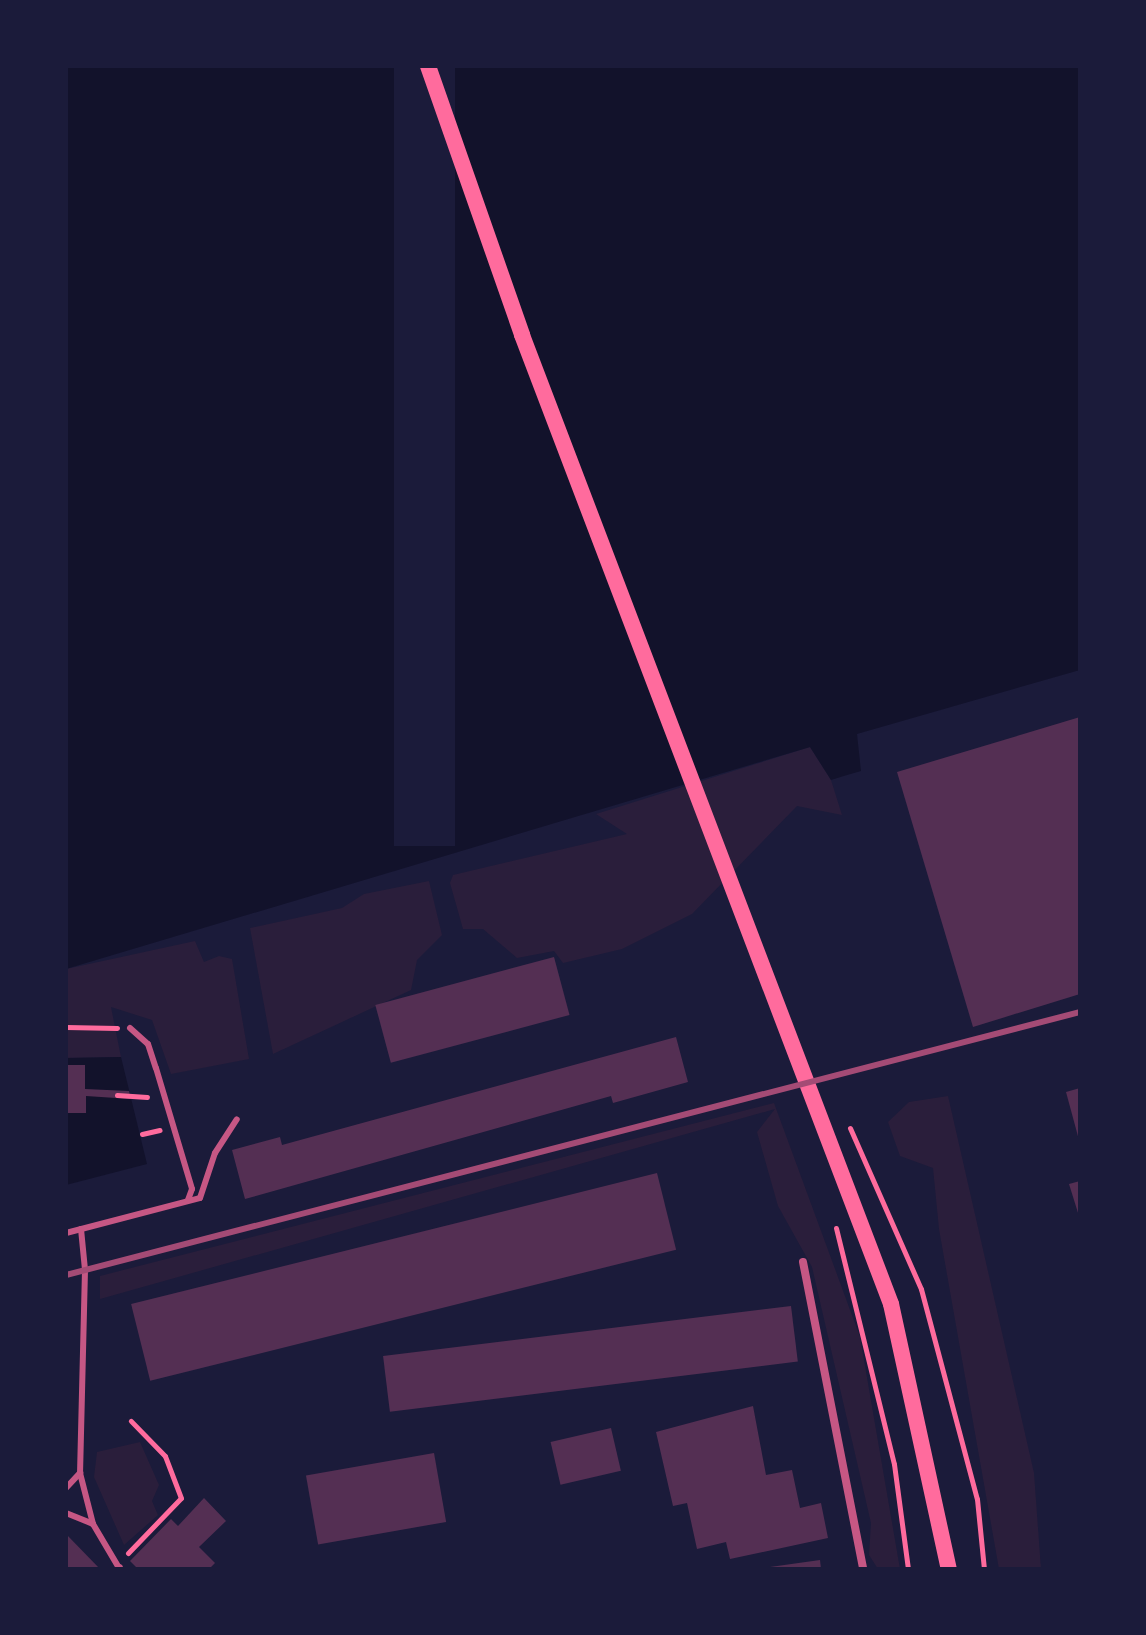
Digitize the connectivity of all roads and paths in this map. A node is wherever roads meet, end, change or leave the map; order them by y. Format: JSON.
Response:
{"nodes":[{"id":1,"x":428,"y":66,"type":"edge"},
{"id":2,"x":66,"y":1027,"type":"edge"},
{"id":3,"x":130,"y":1028,"type":"joint"},
{"id":4,"x":117,"y":1095,"type":"dead end"},
{"id":5,"x":134,"y":1096,"type":"dead end"},
{"id":6,"x":845,"y":1116,"type":"dead end"},
{"id":7,"x":237,"y":1119,"type":"dead end"},
{"id":8,"x":188,"y":1200,"type":"junction"},
{"id":9,"x":833,"y":1221,"type":"dead end"},
{"id":10,"x":81,"y":1229,"type":"junction"},
{"id":11,"x":66,"y":1233,"type":"edge"},
{"id":12,"x":803,"y":1262,"type":"dead end"},
{"id":13,"x":131,"y":1421,"type":"dead end"},
{"id":14,"x":80,"y":1473,"type":"junction"},
{"id":15,"x":66,"y":1488,"type":"edge"},
{"id":16,"x":66,"y":1513,"type":"edge"},
{"id":17,"x":93,"y":1524,"type":"junction"},
{"id":18,"x":119,"y":1569,"type":"edge"},
{"id":19,"x":863,"y":1569,"type":"edge"},
{"id":20,"x":908,"y":1569,"type":"edge"},
{"id":21,"x":949,"y":1569,"type":"edge"},
{"id":22,"x":984,"y":1569,"type":"edge"}],
"edges":[{"from":1,"to":21,"type":"main road"},
{"from":2,"to":3,"type":"path"},
{"from":3,"to":8,"type":"lane"},
{"from":4,"to":5,"type":"path"},
{"from":6,"to":22,"type":"path"},
{"from":7,"to":8,"type":"lane"},
{"from":8,"to":10,"type":"lane"},
{"from":9,"to":20,"type":"path"},
{"from":10,"to":11,"type":"lane"},
{"from":10,"to":14,"type":"lane"},
{"from":12,"to":19,"type":"street"},
{"from":13,"to":18,"type":"path"},
{"from":14,"to":15,"type":"lane"},
{"from":14,"to":17,"type":"lane"},
{"from":16,"to":17,"type":"lane"},
{"from":17,"to":18,"type":"lane"}]}
